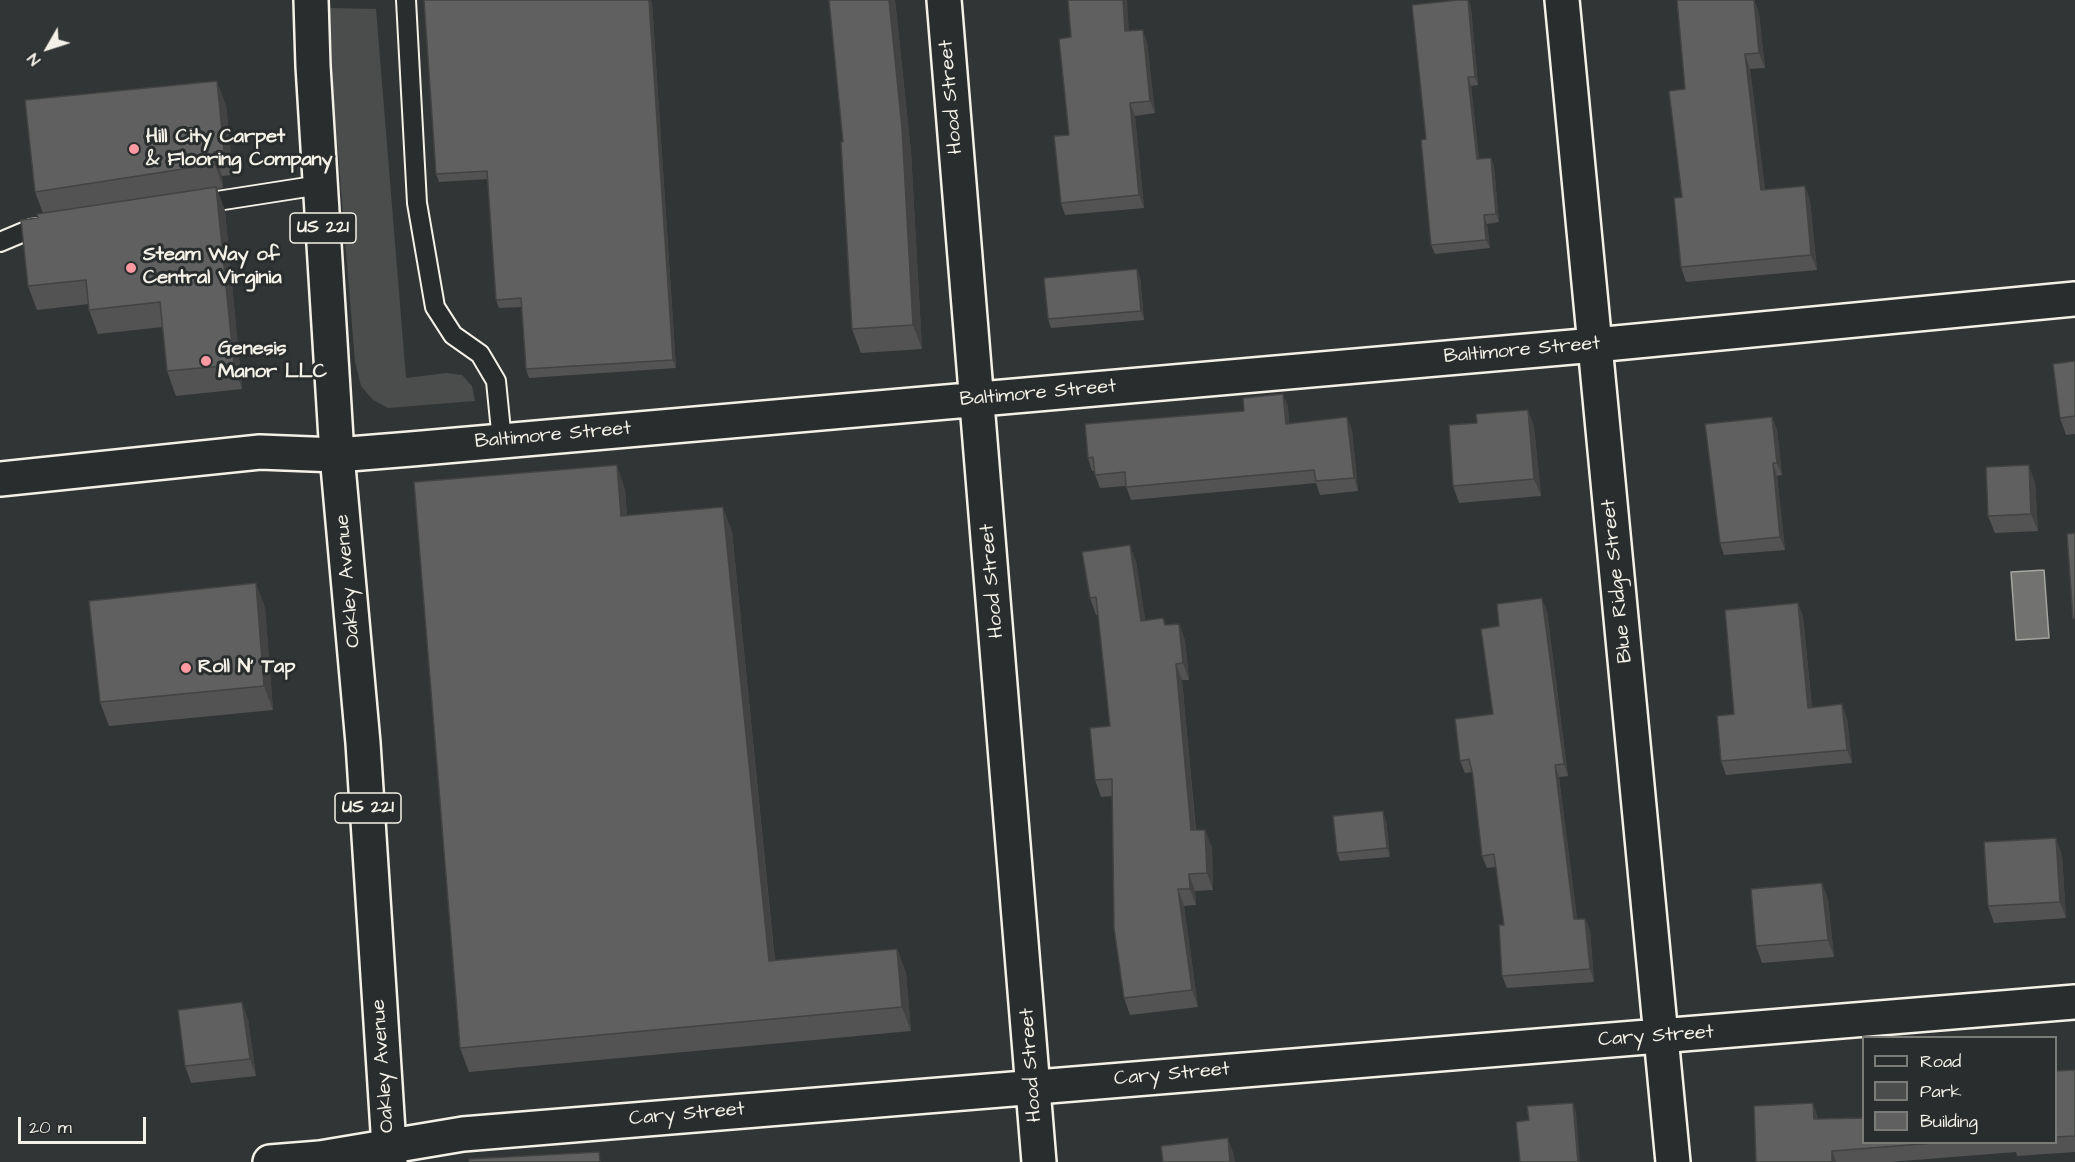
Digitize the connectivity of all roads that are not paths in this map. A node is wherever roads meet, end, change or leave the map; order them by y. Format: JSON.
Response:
{"nodes":[{"id":1,"x":311,"y":0,"type":"edge"},
{"id":2,"x":406,"y":0,"type":"edge"},
{"id":3,"x":944,"y":0,"type":"edge"},
{"id":4,"x":1562,"y":0,"type":"edge"},
{"id":5,"x":320,"y":185,"type":"junction"},
{"id":6,"x":181,"y":207,"type":"edge"},
{"id":7,"x":66,"y":224,"type":"edge"},
{"id":8,"x":0,"y":242,"type":"edge"},
{"id":9,"x":2075,"y":299,"type":"edge"},
{"id":10,"x":1595,"y":345,"type":"junction"},
{"id":11,"x":978,"y":399,"type":"junction"},
{"id":12,"x":502,"y":441,"type":"junction"},
{"id":13,"x":337,"y":455,"type":"junction"},
{"id":14,"x":0,"y":475,"type":"edge"},
{"id":15,"x":2075,"y":1002,"type":"edge"},
{"id":16,"x":1663,"y":1037,"type":"junction"},
{"id":17,"x":1032,"y":1087,"type":"junction"},
{"id":18,"x":390,"y":1154,"type":"edge"},
{"id":19,"x":270,"y":1162,"type":"edge"},
{"id":20,"x":1039,"y":1162,"type":"edge"},
{"id":21,"x":1673,"y":1162,"type":"edge"}],
"edges":[{"from":1,"to":5,"type":"street","name":"Oakley Avenue","number":"US 221"},
{"from":2,"to":12,"type":"lane"},
{"from":3,"to":11,"type":"street","name":"Hood Street"},
{"from":4,"to":10,"type":"street","name":"Blue Ridge Street"},
{"from":5,"to":6,"type":"lane"},
{"from":5,"to":13,"type":"street","name":"Oakley Avenue","number":"US 221"},
{"from":7,"to":8,"type":"lane"},
{"from":9,"to":10,"type":"street","name":"Baltimore Street"},
{"from":10,"to":11,"type":"street","name":"Baltimore Street"},
{"from":10,"to":16,"type":"street","name":"Blue Ridge Street"},
{"from":11,"to":12,"type":"street","name":"Baltimore Street"},
{"from":11,"to":17,"type":"street","name":"Hood Street"},
{"from":12,"to":13,"type":"street","name":"Baltimore Street"},
{"from":13,"to":14,"type":"street","name":"Baltimore Street"},
{"from":13,"to":18,"type":"street","name":"Oakley Avenue","number":"US 221"},
{"from":15,"to":16,"type":"street","name":"Cary Street"},
{"from":16,"to":17,"type":"street","name":"Cary Street"},
{"from":16,"to":21,"type":"street","name":"Blue Ridge Street"},
{"from":17,"to":18,"type":"street","name":"Cary Street"},
{"from":17,"to":20,"type":"street","name":"Hood Street"},
{"from":18,"to":19,"type":"street","name":"Cary Street"}]}
